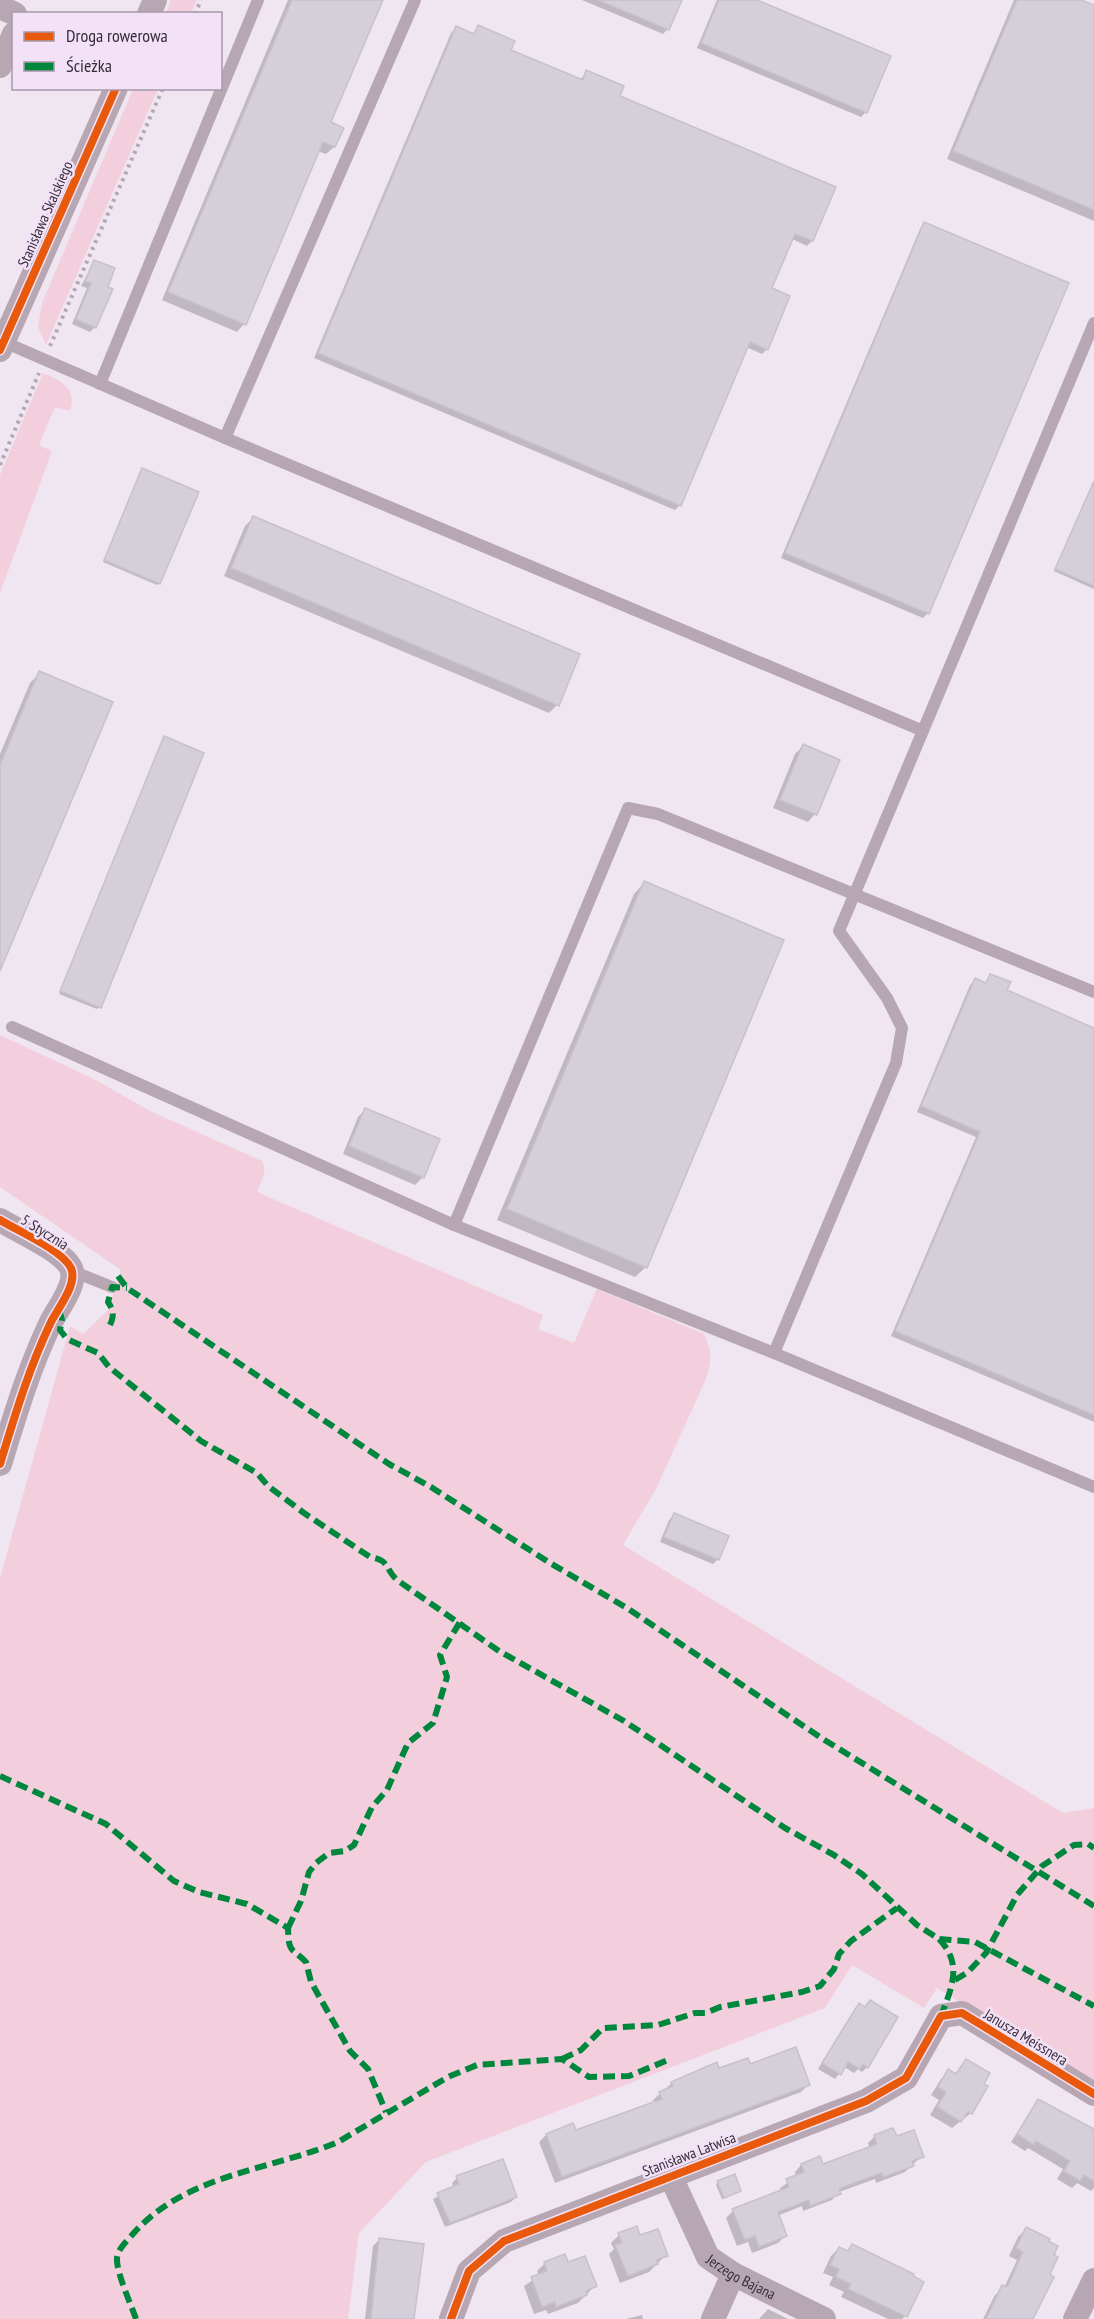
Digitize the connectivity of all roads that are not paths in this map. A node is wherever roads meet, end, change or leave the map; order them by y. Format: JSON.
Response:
{"nodes":[{"id":1,"x":258,"y":0,"type":"edge"},
{"id":2,"x":415,"y":0,"type":"edge"},
{"id":3,"x":12,"y":39,"type":"edge"},
{"id":4,"x":0,"y":66,"type":"edge"},
{"id":5,"x":222,"y":87,"type":"edge"},
{"id":6,"x":115,"y":90,"type":"edge"},
{"id":7,"x":221,"y":90,"type":"edge"},
{"id":8,"x":1094,"y":324,"type":"edge"},
{"id":9,"x":2,"y":346,"type":"edge"},
{"id":10,"x":100,"y":384,"type":"junction"},
{"id":11,"x":225,"y":438,"type":"junction"},
{"id":12,"x":921,"y":730,"type":"junction"},
{"id":13,"x":854,"y":895,"type":"junction"},
{"id":14,"x":1094,"y":992,"type":"edge"},
{"id":15,"x":12,"y":1027,"type":"dead end"},
{"id":16,"x":0,"y":1220,"type":"edge"},
{"id":17,"x":454,"y":1226,"type":"junction"},
{"id":18,"x":72,"y":1271,"type":"junction"},
{"id":19,"x":112,"y":1287,"type":"dead end"},
{"id":20,"x":774,"y":1353,"type":"junction"},
{"id":21,"x":0,"y":1464,"type":"edge"},
{"id":22,"x":1094,"y":1487,"type":"edge"},
{"id":23,"x":941,"y":2016,"type":"joint"},
{"id":24,"x":1094,"y":2094,"type":"edge"},
{"id":25,"x":670,"y":2175,"type":"junction"},
{"id":26,"x":732,"y":2274,"type":"junction"},
{"id":27,"x":1094,"y":2280,"type":"edge"},
{"id":28,"x":451,"y":2319,"type":"edge"},
{"id":29,"x":713,"y":2319,"type":"edge"},
{"id":30,"x":824,"y":2319,"type":"edge"},
{"id":31,"x":1075,"y":2319,"type":"edge"}],
"edges":[{"from":1,"to":5,"type":"lane"},
{"from":2,"to":11,"type":"lane"},
{"from":3,"to":4,"type":"street"},
{"from":6,"to":9,"type":"street","name":"Stanisława Skalskiego"},
{"from":7,"to":10,"type":"lane"},
{"from":8,"to":12,"type":"lane"},
{"from":9,"to":10,"type":"lane"},
{"from":10,"to":11,"type":"lane"},
{"from":11,"to":12,"type":"lane"},
{"from":12,"to":13,"type":"lane"},
{"from":13,"to":14,"type":"lane"},
{"from":13,"to":17,"type":"lane"},
{"from":13,"to":20,"type":"lane"},
{"from":15,"to":17,"type":"lane"},
{"from":16,"to":18,"type":"street","name":"5 Stycznia"},
{"from":17,"to":20,"type":"lane"},
{"from":18,"to":19,"type":"lane"},
{"from":18,"to":21,"type":"street"},
{"from":20,"to":22,"type":"lane"},
{"from":23,"to":24,"type":"street","name":"Janusza Meissnera"},
{"from":23,"to":25,"type":"street","name":"Stanisława Latwisa"},
{"from":25,"to":26,"type":"street","name":"Jerzego Bajana"},
{"from":25,"to":28,"type":"street","name":"Stanisława Latwisa"},
{"from":26,"to":29,"type":"street"},
{"from":26,"to":30,"type":"street","name":"Jerzego Bajana"},
{"from":27,"to":31,"type":"street"}]}
